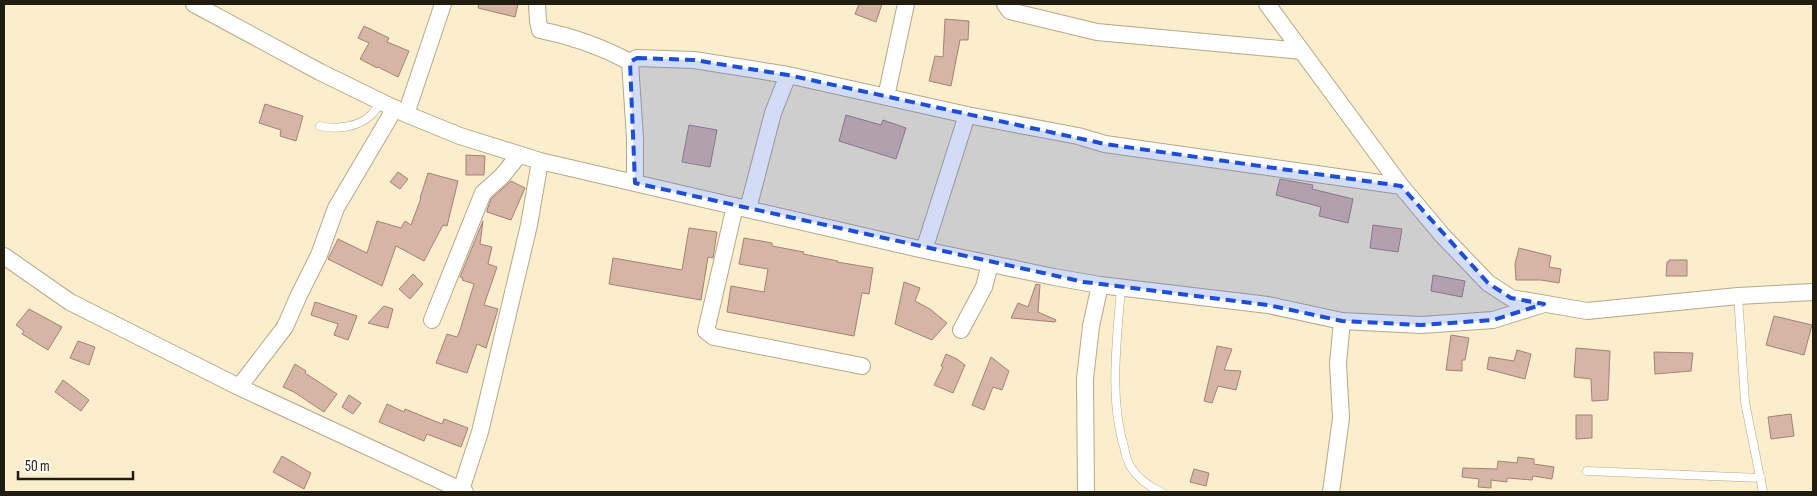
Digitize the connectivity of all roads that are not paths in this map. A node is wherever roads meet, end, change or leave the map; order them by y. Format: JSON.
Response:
{"nodes":[{"id":1,"x":194,"y":4,"type":"edge"},
{"id":2,"x":443,"y":4,"type":"edge"},
{"id":3,"x":537,"y":4,"type":"edge"},
{"id":4,"x":906,"y":4,"type":"edge"},
{"id":5,"x":1004,"y":4,"type":"edge"},
{"id":6,"x":1267,"y":4,"type":"edge"},
{"id":7,"x":1302,"y":51,"type":"junction"},
{"id":8,"x":630,"y":62,"type":"junction"},
{"id":9,"x":788,"y":75,"type":"junction"},
{"id":10,"x":886,"y":97,"type":"junction"},
{"id":11,"x":394,"y":108,"type":"junction"},
{"id":12,"x":967,"y":115,"type":"junction"},
{"id":13,"x":320,"y":126,"type":"dead end"},
{"id":14,"x":519,"y":155,"type":"junction"},
{"id":15,"x":540,"y":161,"type":"junction"},
{"id":16,"x":635,"y":183,"type":"junction"},
{"id":17,"x":1401,"y":186,"type":"junction"},
{"id":18,"x":742,"y":208,"type":"junction"},
{"id":19,"x":924,"y":250,"type":"junction"},
{"id":20,"x":4,"y":256,"type":"edge"},
{"id":21,"x":990,"y":264,"type":"junction"},
{"id":22,"x":1100,"y":285,"type":"junction"},
{"id":23,"x":1121,"y":288,"type":"junction"},
{"id":24,"x":1813,"y":292,"type":"edge"},
{"id":25,"x":1738,"y":296,"type":"junction"},
{"id":26,"x":1544,"y":304,"type":"junction"},
{"id":27,"x":432,"y":320,"type":"dead end"},
{"id":28,"x":1342,"y":322,"type":"junction"},
{"id":29,"x":961,"y":330,"type":"dead end"},
{"id":30,"x":862,"y":366,"type":"dead end"},
{"id":31,"x":239,"y":388,"type":"junction"},
{"id":32,"x":1587,"y":471,"type":"dead end"},
{"id":33,"x":1760,"y":478,"type":"junction"},
{"id":34,"x":463,"y":491,"type":"edge"},
{"id":35,"x":1086,"y":492,"type":"edge"},
{"id":36,"x":1161,"y":492,"type":"edge"},
{"id":37,"x":1331,"y":492,"type":"edge"},
{"id":38,"x":1763,"y":492,"type":"edge"}],
"edges":[{"from":1,"to":11,"type":"street"},
{"from":2,"to":11,"type":"street"},
{"from":3,"to":8,"type":"street"},
{"from":4,"to":10,"type":"street"},
{"from":5,"to":7,"type":"street"},
{"from":6,"to":7,"type":"street"},
{"from":7,"to":17,"type":"street"},
{"from":8,"to":9,"type":"street"},
{"from":8,"to":16,"type":"street"},
{"from":9,"to":10,"type":"street"},
{"from":9,"to":18,"type":"street"},
{"from":10,"to":12,"type":"street"},
{"from":11,"to":13,"type":"lane"},
{"from":11,"to":14,"type":"street"},
{"from":11,"to":31,"type":"street"},
{"from":12,"to":17,"type":"street"},
{"from":12,"to":19,"type":"street"},
{"from":14,"to":15,"type":"street"},
{"from":14,"to":27,"type":"street"},
{"from":15,"to":16,"type":"street"},
{"from":15,"to":34,"type":"street"},
{"from":16,"to":18,"type":"street"},
{"from":17,"to":26,"type":"street"},
{"from":18,"to":19,"type":"street"},
{"from":18,"to":30,"type":"street"},
{"from":19,"to":21,"type":"street"},
{"from":20,"to":31,"type":"street"},
{"from":21,"to":22,"type":"street"},
{"from":21,"to":29,"type":"street"},
{"from":22,"to":23,"type":"street"},
{"from":22,"to":35,"type":"street"},
{"from":23,"to":28,"type":"street"},
{"from":23,"to":36,"type":"lane"},
{"from":24,"to":25,"type":"street"},
{"from":25,"to":26,"type":"street"},
{"from":25,"to":33,"type":"lane"},
{"from":26,"to":28,"type":"street"},
{"from":28,"to":37,"type":"street"},
{"from":31,"to":34,"type":"street"},
{"from":32,"to":33,"type":"lane"},
{"from":33,"to":38,"type":"lane"}]}
